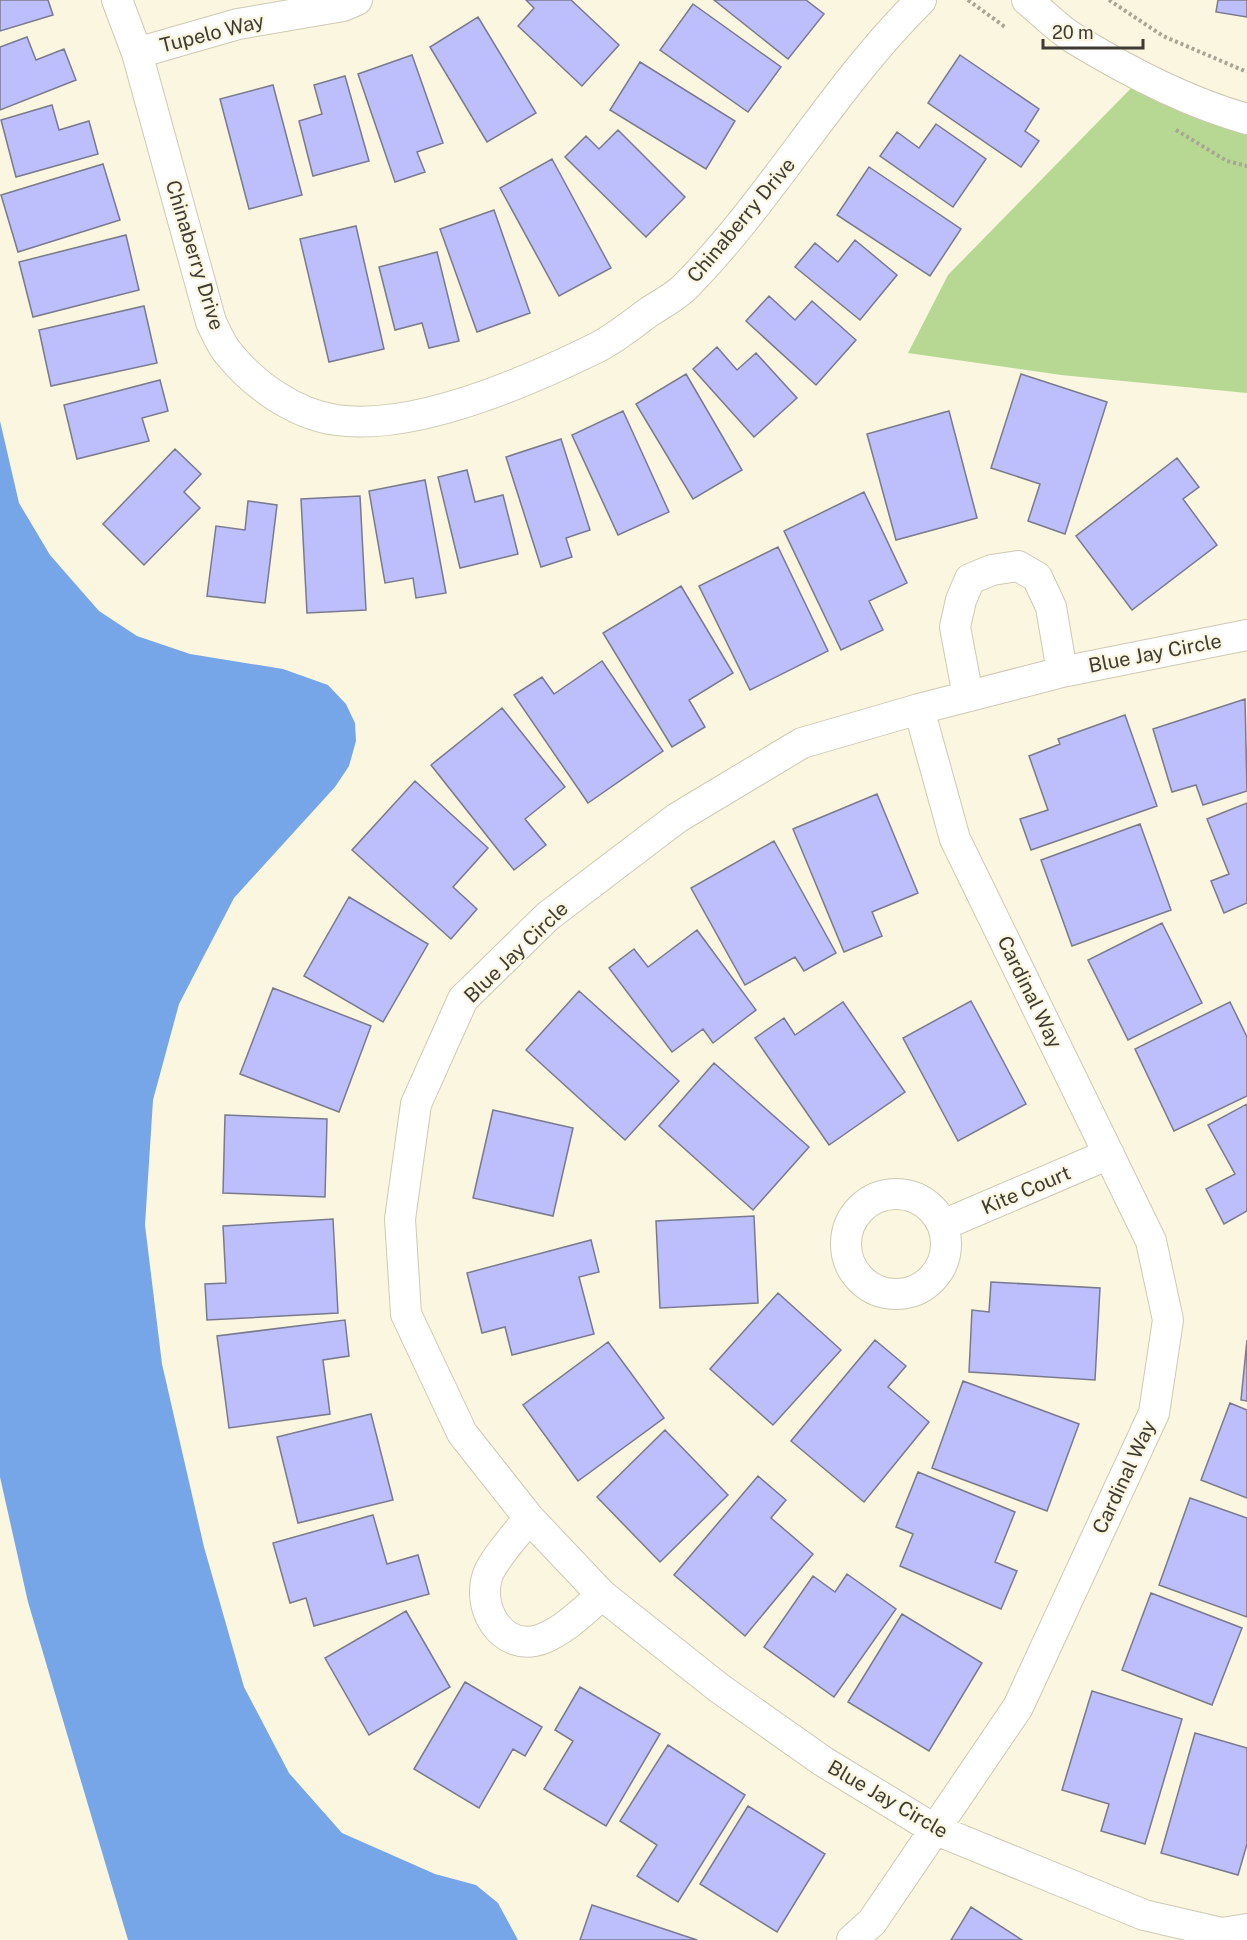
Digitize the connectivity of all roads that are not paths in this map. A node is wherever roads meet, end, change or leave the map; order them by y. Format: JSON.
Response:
{"nodes":[{"id":1,"x":117,"y":0,"type":"edge"},
{"id":2,"x":357,"y":0,"type":"edge"},
{"id":3,"x":921,"y":0,"type":"edge"},
{"id":4,"x":1027,"y":0,"type":"edge"},
{"id":5,"x":137,"y":52,"type":"junction"},
{"id":6,"x":1247,"y":119,"type":"edge"},
{"id":7,"x":1247,"y":635,"type":"edge"},
{"id":8,"x":1062,"y":672,"type":"junction"},
{"id":9,"x":968,"y":696,"type":"junction"},
{"id":10,"x":918,"y":708,"type":"junction"},
{"id":11,"x":1109,"y":1154,"type":"junction"},
{"id":12,"x":943,"y":1226,"type":"dead end"},
{"id":13,"x":529,"y":1518,"type":"junction"},
{"id":14,"x":602,"y":1595,"type":"junction"},
{"id":15,"x":934,"y":1829,"type":"junction"},
{"id":16,"x":1247,"y":1929,"type":"edge"},
{"id":17,"x":852,"y":1940,"type":"edge"}],
"edges":[{"from":1,"to":5,"type":"street","name":"Chinaberry Drive"},
{"from":2,"to":5,"type":"street","name":"Tupelo Way"},
{"from":3,"to":5,"type":"street","name":"Chinaberry Drive"},
{"from":4,"to":6,"type":"street"},
{"from":7,"to":8,"type":"street","name":"Blue Jay Circle"},
{"from":8,"to":9,"type":"street","name":"Blue Jay Circle"},
{"from":8,"to":9,"type":"street","name":"Blue Jay Circle"},
{"from":9,"to":10,"type":"street","name":"Blue Jay Circle"},
{"from":10,"to":11,"type":"street","name":"Cardinal Way"},
{"from":10,"to":13,"type":"street","name":"Blue Jay Circle"},
{"from":11,"to":12,"type":"street","name":"Kite Court"},
{"from":11,"to":15,"type":"street","name":"Cardinal Way"},
{"from":13,"to":14,"type":"street","name":"Blue Jay Circle"},
{"from":13,"to":14,"type":"street"},
{"from":14,"to":15,"type":"street","name":"Blue Jay Circle"},
{"from":15,"to":16,"type":"street","name":"Blue Jay Circle"},
{"from":15,"to":17,"type":"street","name":"Cardinal Way"}]}
